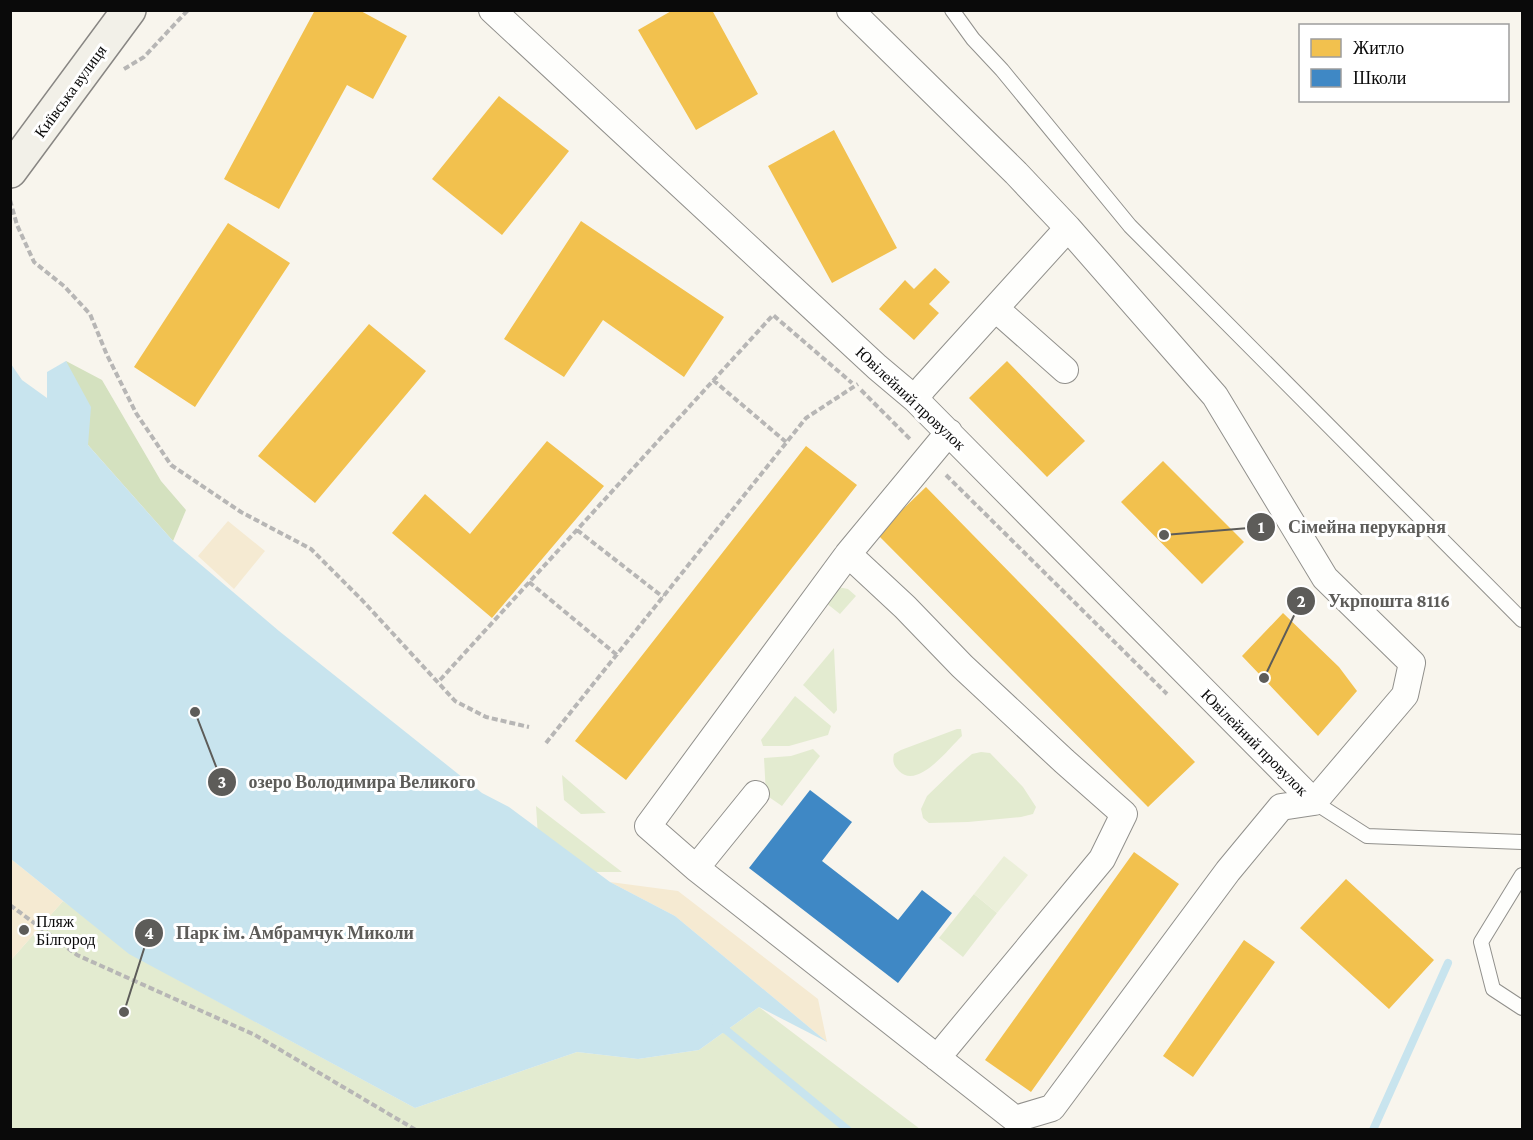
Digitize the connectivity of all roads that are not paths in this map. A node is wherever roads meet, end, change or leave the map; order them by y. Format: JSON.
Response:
{"nodes":[{"id":1,"x":129,"y":10,"type":"edge"},
{"id":2,"x":492,"y":10,"type":"edge"},
{"id":3,"x":850,"y":10,"type":"edge"},
{"id":4,"x":951,"y":10,"type":"edge"},
{"id":5,"x":10,"y":171,"type":"edge"},
{"id":6,"x":1068,"y":228,"type":"junction"},
{"id":7,"x":996,"y":309,"type":"junction"},
{"id":8,"x":1065,"y":370,"type":"dead end"},
{"id":9,"x":915,"y":399,"type":"junction"},
{"id":10,"x":949,"y":432,"type":"junction"},
{"id":11,"x":848,"y":554,"type":"junction"},
{"id":12,"x":1522,"y":620,"type":"edge"},
{"id":13,"x":756,"y":794,"type":"dead end"},
{"id":14,"x":1314,"y":802,"type":"junction"},
{"id":15,"x":1522,"y":842,"type":"edge"},
{"id":16,"x":696,"y":868,"type":"junction"},
{"id":17,"x":1522,"y":875,"type":"edge"},
{"id":18,"x":1522,"y":1008,"type":"edge"},
{"id":19,"x":937,"y":1058,"type":"junction"}],
"edges":[{"from":1,"to":5,"type":"main road","name":"Київська вулиця"},
{"from":2,"to":9,"type":"street","name":"Ювілейний провулок"},
{"from":3,"to":6,"type":"street"},
{"from":4,"to":12,"type":"lane"},
{"from":6,"to":7,"type":"street"},
{"from":6,"to":14,"type":"street"},
{"from":7,"to":8,"type":"street"},
{"from":7,"to":9,"type":"street"},
{"from":9,"to":10,"type":"street","name":"Ювілейний провулок"},
{"from":10,"to":11,"type":"street"},
{"from":10,"to":14,"type":"street","name":"Ювілейний провулок"},
{"from":11,"to":16,"type":"street"},
{"from":11,"to":19,"type":"street"},
{"from":13,"to":16,"type":"street"},
{"from":14,"to":15,"type":"lane"},
{"from":14,"to":19,"type":"street"},
{"from":16,"to":19,"type":"street"},
{"from":17,"to":18,"type":"lane"}]}
